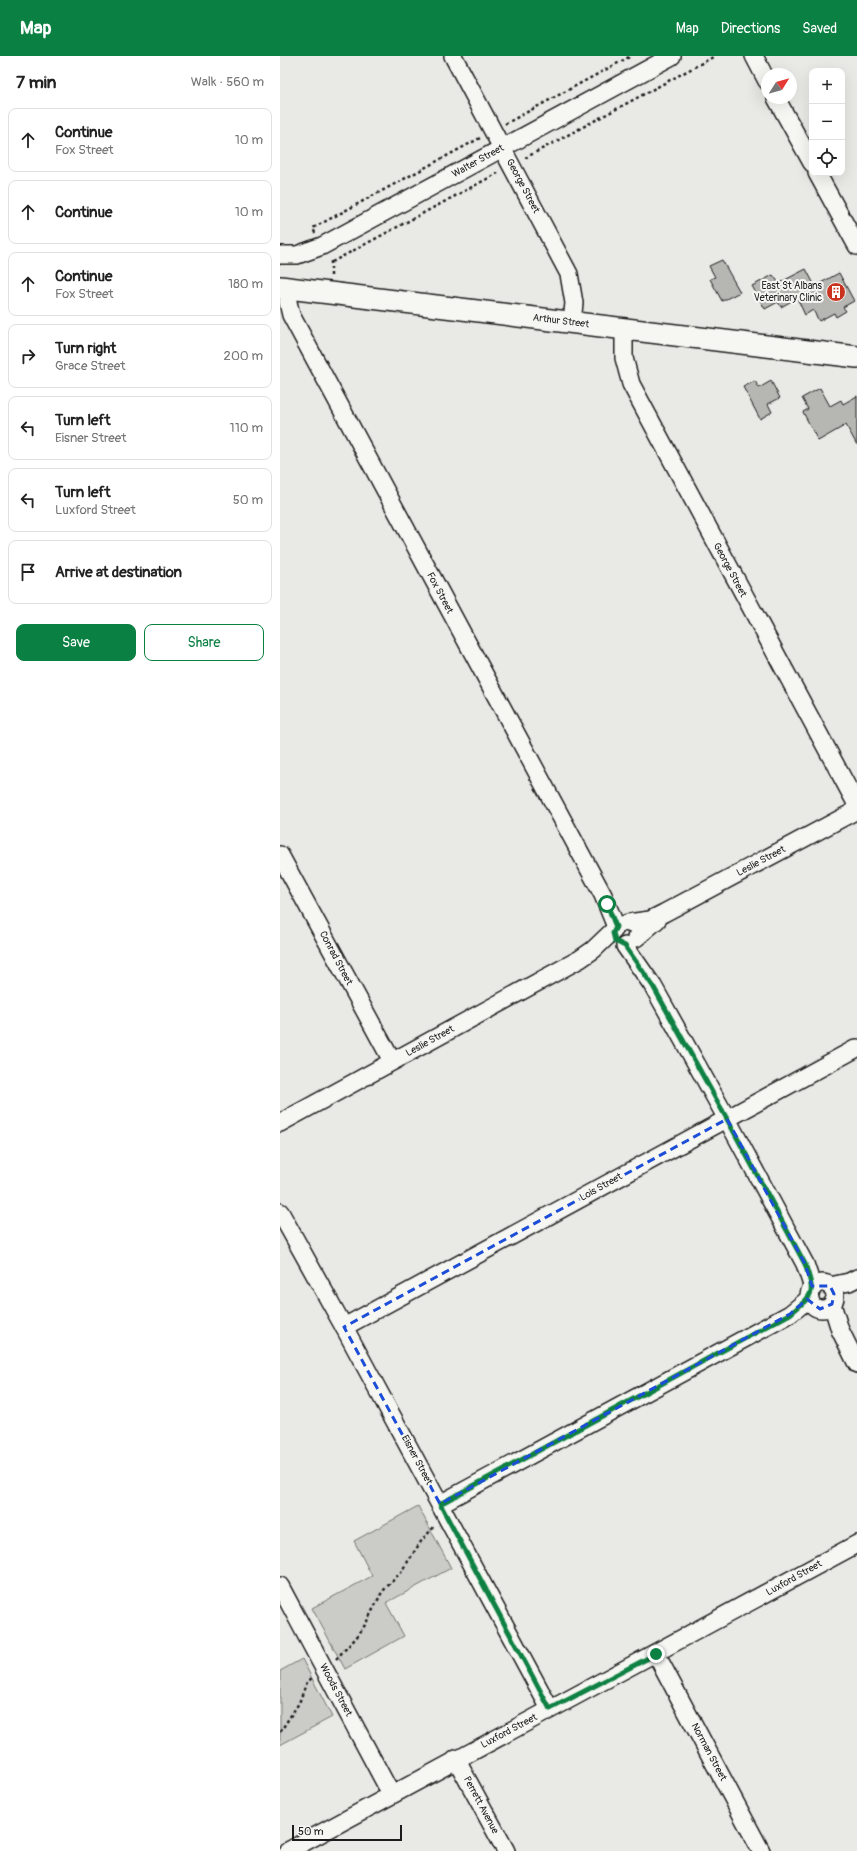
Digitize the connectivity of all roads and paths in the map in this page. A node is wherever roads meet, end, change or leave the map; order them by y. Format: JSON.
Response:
{"nodes":[{"id":1,"x":453,"y":56,"type":"edge"},
{"id":2,"x":631,"y":56,"type":"edge"},
{"id":3,"x":672,"y":56,"type":"edge"},
{"id":4,"x":754,"y":56,"type":"edge"},
{"id":5,"x":761,"y":69,"type":"edge"},
{"id":6,"x":779,"y":104,"type":"edge"},
{"id":7,"x":493,"y":130,"type":"junction"},
{"id":8,"x":503,"y":148,"type":"junction"},
{"id":9,"x":809,"y":158,"type":"edge"},
{"id":10,"x":819,"y":176,"type":"edge"},
{"id":11,"x":322,"y":246,"type":"junction"},
{"id":12,"x":857,"y":246,"type":"edge"},
{"id":13,"x":280,"y":254,"type":"edge"},
{"id":14,"x":284,"y":287,"type":"edge"},
{"id":15,"x":330,"y":293,"type":"junction"},
{"id":16,"x":572,"y":322,"type":"junction"},
{"id":17,"x":624,"y":328,"type":"junction"},
{"id":18,"x":852,"y":358,"type":"edge"},
{"id":19,"x":857,"y":805,"type":"edge"},
{"id":20,"x":857,"y":810,"type":"edge"},
{"id":21,"x":280,"y":855,"type":"edge"},
{"id":22,"x":625,"y":934,"type":"junction"},
{"id":23,"x":857,"y":1048,"type":"edge"},
{"id":24,"x":392,"y":1061,"type":"junction"},
{"id":25,"x":727,"y":1119,"type":"junction"},
{"id":26,"x":280,"y":1123,"type":"edge"},
{"id":27,"x":280,"y":1212,"type":"edge"},
{"id":28,"x":853,"y":1280,"type":"edge"},
{"id":29,"x":822,"y":1297,"type":"junction"},
{"id":30,"x":344,"y":1327,"type":"junction"},
{"id":31,"x":857,"y":1364,"type":"edge"},
{"id":32,"x":440,"y":1504,"type":"junction"},
{"id":33,"x":434,"y":1527,"type":"dead end"},
{"id":34,"x":857,"y":1544,"type":"edge"},
{"id":35,"x":280,"y":1586,"type":"edge"},
{"id":36,"x":656,"y":1654,"type":"junction"},
{"id":37,"x":324,"y":1669,"type":"junction"},
{"id":38,"x":550,"y":1709,"type":"junction"},
{"id":39,"x":280,"y":1732,"type":"edge"},
{"id":40,"x":456,"y":1759,"type":"junction"},
{"id":41,"x":391,"y":1794,"type":"junction"},
{"id":42,"x":288,"y":1851,"type":"edge"},
{"id":43,"x":506,"y":1851,"type":"edge"},
{"id":44,"x":761,"y":1851,"type":"edge"}],
"edges":[{"from":1,"to":7,"type":"street","name":"George Street"},
{"from":2,"to":7,"type":"path"},
{"from":3,"to":8,"type":"street","name":"Walter Street"},
{"from":4,"to":5,"type":"street"},
{"from":6,"to":9,"type":"street"},
{"from":7,"to":8,"type":"street","name":"George Street"},
{"from":7,"to":11,"type":"path"},
{"from":8,"to":11,"type":"street","name":"Walter Street"},
{"from":8,"to":16,"type":"street","name":"George Street"},
{"from":10,"to":12,"type":"street"},
{"from":11,"to":13,"type":"street","name":"Walter Street"},
{"from":11,"to":15,"type":"path"},
{"from":14,"to":15,"type":"street","name":"Arthur Street"},
{"from":14,"to":22,"type":"street","name":"Fox Street"},
{"from":15,"to":16,"type":"street","name":"Arthur Street"},
{"from":16,"to":17,"type":"street","name":"Arthur Street"},
{"from":17,"to":18,"type":"street","name":"Arthur Street"},
{"from":17,"to":19,"type":"street","name":"George Street"},
{"from":20,"to":22,"type":"street","name":"Leslie Street"},
{"from":21,"to":24,"type":"street","name":"Conrad Street"},
{"from":22,"to":24,"type":"street","name":"Leslie Street"},
{"from":22,"to":25,"type":"street","name":"Fox Street"},
{"from":23,"to":25,"type":"street","name":"Lois Street"},
{"from":24,"to":26,"type":"street","name":"Leslie Street"},
{"from":25,"to":29,"type":"street","name":"Fox Street"},
{"from":25,"to":30,"type":"street","name":"Lois Street"},
{"from":27,"to":30,"type":"street","name":"Eisner Street"},
{"from":28,"to":29,"type":"street"},
{"from":29,"to":31,"type":"street","name":"Fox Street"},
{"from":29,"to":32,"type":"street"},
{"from":30,"to":32,"type":"street","name":"Eisner Street"},
{"from":32,"to":38,"type":"street","name":"Eisner Street"},
{"from":33,"to":37,"type":"path"},
{"from":34,"to":36,"type":"street","name":"Luxford Street"},
{"from":35,"to":37,"type":"street","name":"Woods Street"},
{"from":36,"to":38,"type":"street","name":"Luxford Street"},
{"from":36,"to":44,"type":"street","name":"Norman Street"},
{"from":37,"to":39,"type":"path"},
{"from":37,"to":41,"type":"street","name":"Woods Street"},
{"from":38,"to":40,"type":"street","name":"Luxford Street"},
{"from":40,"to":41,"type":"street","name":"Luxford Street"},
{"from":40,"to":43,"type":"street","name":"Perrett Avenue"},
{"from":41,"to":42,"type":"street","name":"Luxford Street"}]}
